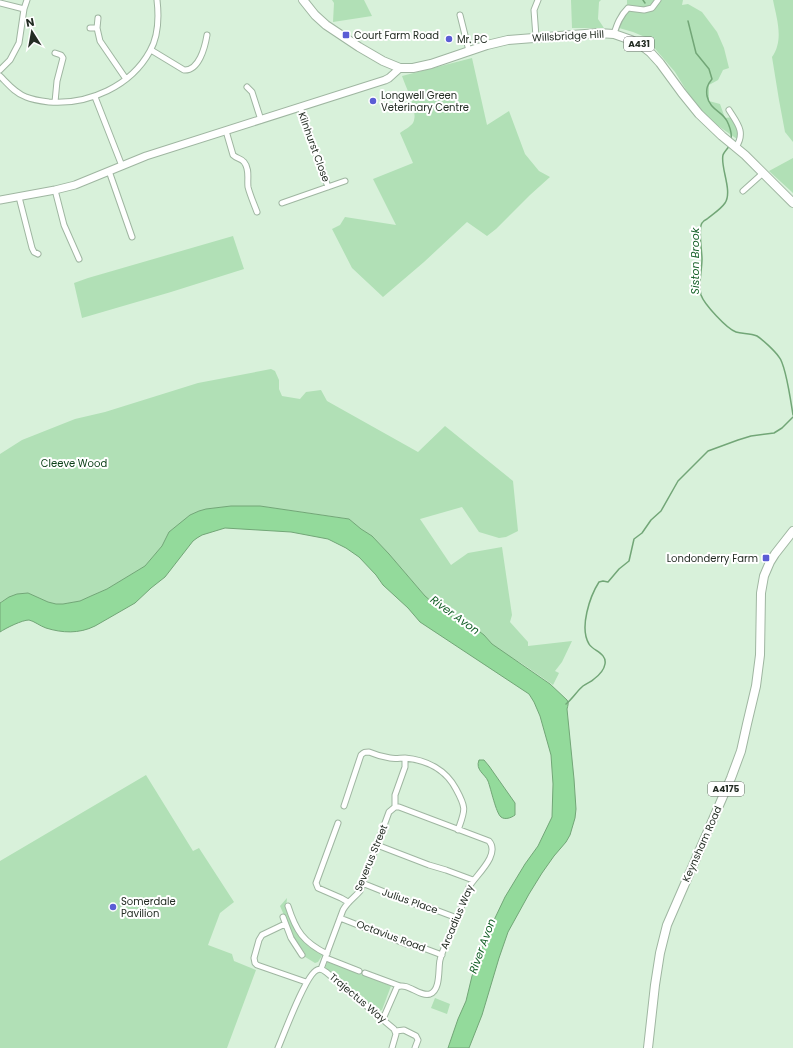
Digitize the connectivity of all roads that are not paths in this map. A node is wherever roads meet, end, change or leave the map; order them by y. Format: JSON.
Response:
{"nodes":[{"id":1,"x":27,"y":0,"type":"edge"},
{"id":2,"x":157,"y":0,"type":"edge"},
{"id":3,"x":303,"y":0,"type":"edge"},
{"id":4,"x":538,"y":0,"type":"edge"},
{"id":5,"x":658,"y":0,"type":"edge"},
{"id":6,"x":0,"y":3,"type":"edge"},
{"id":7,"x":24,"y":9,"type":"junction"},
{"id":8,"x":460,"y":15,"type":"dead end"},
{"id":9,"x":98,"y":18,"type":"dead end"},
{"id":10,"x":90,"y":28,"type":"dead end"},
{"id":11,"x":97,"y":28,"type":"junction"},
{"id":12,"x":614,"y":34,"type":"junction"},
{"id":13,"x":207,"y":35,"type":"dead end"},
{"id":14,"x":536,"y":37,"type":"junction"},
{"id":15,"x":151,"y":50,"type":"junction"},
{"id":16,"x":469,"y":51,"type":"junction"},
{"id":17,"x":55,"y":54,"type":"dead end"},
{"id":18,"x":400,"y":68,"type":"junction"},
{"id":19,"x":0,"y":70,"type":"edge"},
{"id":20,"x":0,"y":76,"type":"edge"},
{"id":21,"x":126,"y":79,"type":"junction"},
{"id":22,"x":247,"y":87,"type":"dead end"},
{"id":23,"x":95,"y":97,"type":"junction"},
{"id":24,"x":55,"y":102,"type":"junction"},
{"id":25,"x":300,"y":107,"type":"junction"},
{"id":26,"x":729,"y":110,"type":"dead end"},
{"id":27,"x":261,"y":120,"type":"junction"},
{"id":28,"x":226,"y":131,"type":"junction"},
{"id":29,"x":734,"y":145,"type":"junction"},
{"id":30,"x":122,"y":166,"type":"junction"},
{"id":31,"x":109,"y":171,"type":"junction"},
{"id":32,"x":763,"y":173,"type":"junction"},
{"id":33,"x":345,"y":181,"type":"dead end"},
{"id":34,"x":328,"y":186,"type":"junction"},
{"id":35,"x":55,"y":190,"type":"junction"},
{"id":36,"x":742,"y":191,"type":"dead end"},
{"id":37,"x":19,"y":197,"type":"junction"},
{"id":38,"x":0,"y":200,"type":"edge"},
{"id":39,"x":282,"y":203,"type":"dead end"},
{"id":40,"x":793,"y":203,"type":"edge"},
{"id":41,"x":257,"y":212,"type":"dead end"},
{"id":42,"x":132,"y":237,"type":"dead end"},
{"id":43,"x":38,"y":254,"type":"dead end"},
{"id":44,"x":79,"y":259,"type":"dead end"},
{"id":45,"x":793,"y":531,"type":"edge"},
{"id":46,"x":405,"y":758,"type":"junction"},
{"id":47,"x":344,"y":806,"type":"dead end"},
{"id":48,"x":395,"y":807,"type":"junction"},
{"id":49,"x":338,"y":822,"type":"dead end"},
{"id":50,"x":458,"y":830,"type":"junction"},
{"id":51,"x":377,"y":845,"type":"junction"},
{"id":52,"x":473,"y":880,"type":"junction"},
{"id":53,"x":362,"y":883,"type":"junction"},
{"id":54,"x":348,"y":902,"type":"junction"},
{"id":55,"x":288,"y":906,"type":"dead end"},
{"id":56,"x":283,"y":917,"type":"dead end"},
{"id":57,"x":340,"y":918,"type":"junction"},
{"id":58,"x":457,"y":918,"type":"junction"},
{"id":59,"x":285,"y":924,"type":"junction"},
{"id":60,"x":302,"y":955,"type":"dead end"},
{"id":61,"x":442,"y":955,"type":"junction"},
{"id":62,"x":326,"y":956,"type":"junction"},
{"id":63,"x":321,"y":969,"type":"junction"},
{"id":64,"x":306,"y":982,"type":"junction"},
{"id":65,"x":400,"y":986,"type":"junction"},
{"id":66,"x":382,"y":1019,"type":"junction"},
{"id":67,"x":396,"y":1031,"type":"junction"},
{"id":68,"x":278,"y":1048,"type":"edge"},
{"id":69,"x":392,"y":1048,"type":"edge"},
{"id":70,"x":415,"y":1048,"type":"edge"},
{"id":71,"x":648,"y":1048,"type":"edge"}],
"edges":[{"from":1,"to":7,"type":"street"},
{"from":2,"to":15,"type":"street"},
{"from":3,"to":18,"type":"main road","number":"A431"},
{"from":4,"to":14,"type":"street"},
{"from":5,"to":12,"type":"street"},
{"from":6,"to":7,"type":"street"},
{"from":7,"to":19,"type":"street"},
{"from":8,"to":16,"type":"street"},
{"from":9,"to":11,"type":"street"},
{"from":10,"to":11,"type":"street"},
{"from":11,"to":21,"type":"street"},
{"from":12,"to":14,"type":"main road","name":"Willsbridge Hill","number":"A431"},
{"from":12,"to":29,"type":"main road","name":"Willsbridge Hill","number":"A431"},
{"from":13,"to":15,"type":"street"},
{"from":14,"to":16,"type":"main road","name":"Willsbridge Hill","number":"A431"},
{"from":15,"to":21,"type":"street"},
{"from":16,"to":18,"type":"main road","name":"Willsbridge Hill","number":"A431"},
{"from":17,"to":24,"type":"street"},
{"from":18,"to":25,"type":"street"},
{"from":20,"to":24,"type":"street"},
{"from":21,"to":23,"type":"street"},
{"from":22,"to":27,"type":"street"},
{"from":23,"to":24,"type":"street"},
{"from":23,"to":30,"type":"street"},
{"from":25,"to":27,"type":"street"},
{"from":25,"to":34,"type":"street","name":"Kilnhurst Close"},
{"from":26,"to":29,"type":"street"},
{"from":27,"to":28,"type":"street"},
{"from":28,"to":30,"type":"street"},
{"from":28,"to":41,"type":"street"},
{"from":29,"to":32,"type":"main road","number":"A431"},
{"from":30,"to":31,"type":"street"},
{"from":31,"to":35,"type":"street"},
{"from":31,"to":42,"type":"street"},
{"from":32,"to":36,"type":"street"},
{"from":32,"to":40,"type":"main road","number":"A431"},
{"from":33,"to":34,"type":"street","name":"Kilnhurst Close"},
{"from":34,"to":39,"type":"street","name":"Kilnhurst Close"},
{"from":35,"to":37,"type":"street"},
{"from":35,"to":44,"type":"street"},
{"from":37,"to":38,"type":"street"},
{"from":37,"to":43,"type":"street"},
{"from":45,"to":71,"type":"main road","name":"Keynsham Road","number":"A4175"},
{"from":46,"to":47,"type":"street"},
{"from":46,"to":48,"type":"street","name":"Severus Street"},
{"from":46,"to":50,"type":"street"},
{"from":48,"to":50,"type":"street","name":"Arcadius Way"},
{"from":48,"to":51,"type":"street","name":"Severus Street"},
{"from":49,"to":54,"type":"street"},
{"from":50,"to":52,"type":"street","name":"Arcadius Way"},
{"from":51,"to":52,"type":"street"},
{"from":51,"to":53,"type":"street","name":"Severus Street"},
{"from":52,"to":58,"type":"street","name":"Arcadius Way"},
{"from":53,"to":54,"type":"street","name":"Severus Street"},
{"from":53,"to":58,"type":"street","name":"Julius Place"},
{"from":54,"to":57,"type":"street","name":"Severus Street"},
{"from":55,"to":62,"type":"street"},
{"from":56,"to":59,"type":"street"},
{"from":57,"to":61,"type":"street","name":"Octavius Road"},
{"from":57,"to":62,"type":"street","name":"Severus Street"},
{"from":58,"to":61,"type":"street","name":"Arcadius Way"},
{"from":59,"to":60,"type":"street"},
{"from":59,"to":64,"type":"street"},
{"from":61,"to":65,"type":"street","name":"Arcadius Way"},
{"from":62,"to":63,"type":"street","name":"Severus Street"},
{"from":62,"to":65,"type":"street","name":"Arcadius Way"},
{"from":63,"to":64,"type":"street","name":"Trajectus Way"},
{"from":63,"to":66,"type":"street","name":"Trajectus Way"},
{"from":64,"to":68,"type":"street","name":"Trajectus Way"},
{"from":65,"to":66,"type":"street"},
{"from":66,"to":67,"type":"street","name":"Trajectus Way"},
{"from":67,"to":69,"type":"street","name":"Trajectus Way"},
{"from":67,"to":70,"type":"street"}]}
